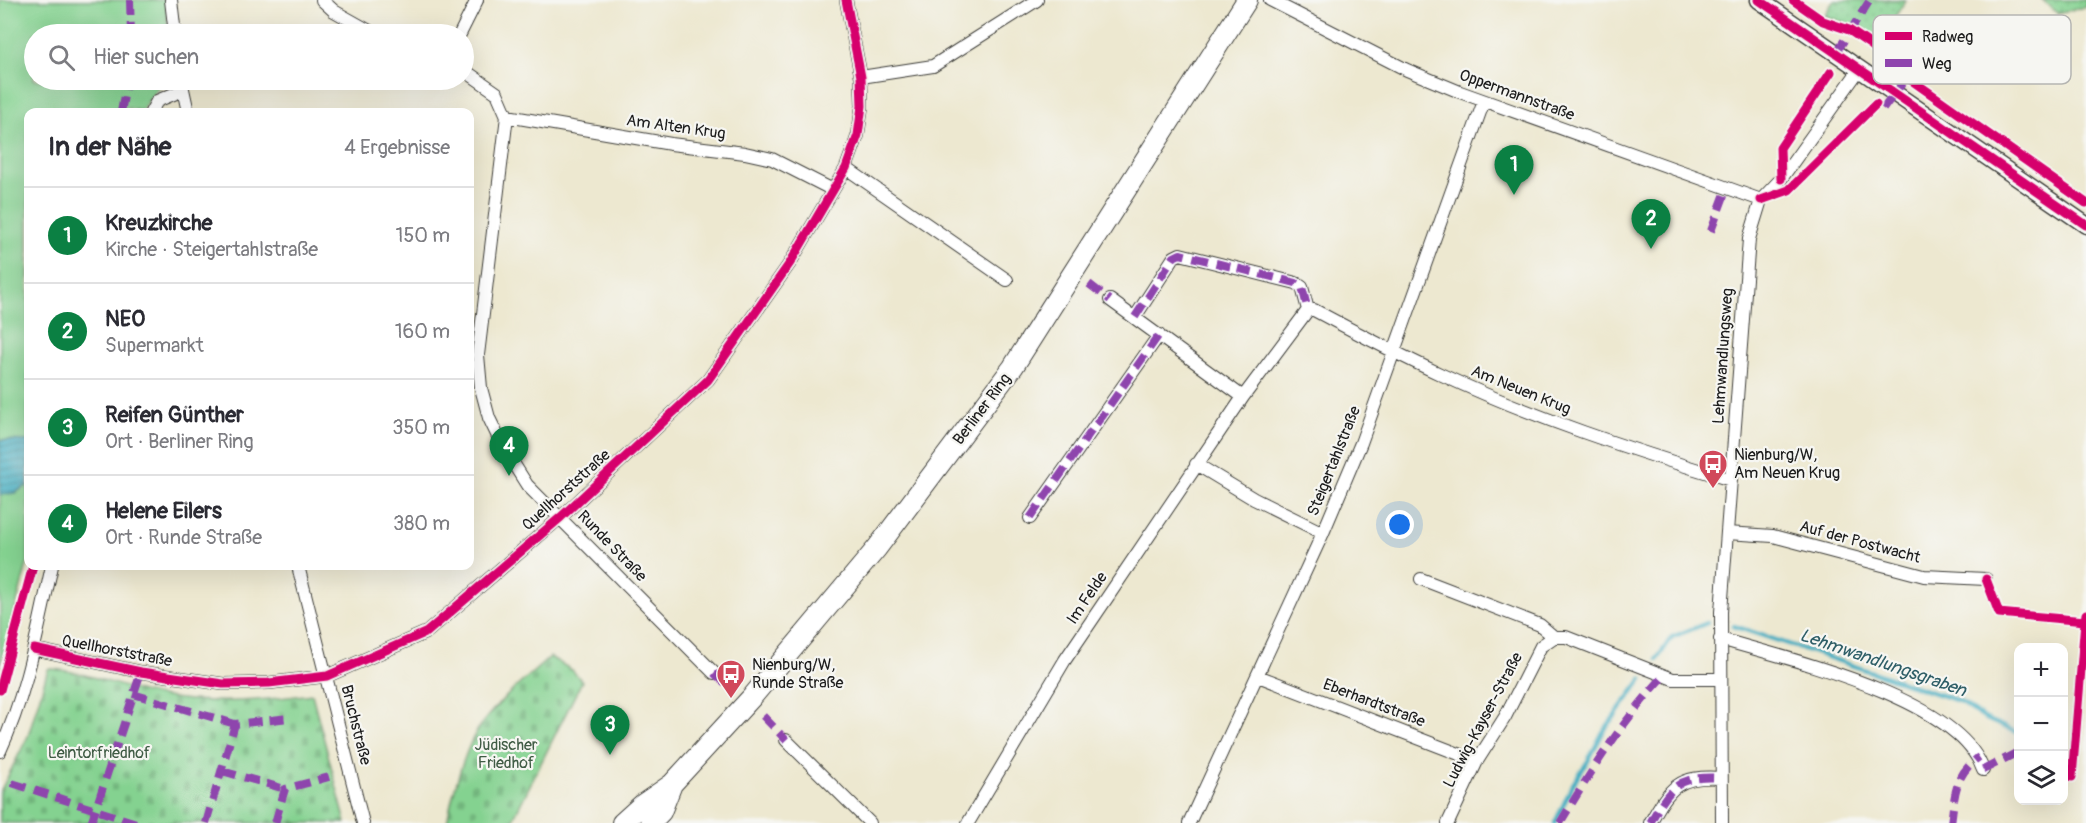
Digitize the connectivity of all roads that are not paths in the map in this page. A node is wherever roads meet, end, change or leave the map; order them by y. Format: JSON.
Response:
{"nodes":[{"id":1,"x":171,"y":0,"type":"edge"},
{"id":2,"x":322,"y":0,"type":"edge"},
{"id":3,"x":477,"y":0,"type":"edge"},
{"id":4,"x":846,"y":0,"type":"edge"},
{"id":5,"x":1036,"y":0,"type":"edge"},
{"id":6,"x":1247,"y":0,"type":"edge"},
{"id":7,"x":1270,"y":0,"type":"edge"},
{"id":8,"x":1759,"y":0,"type":"edge"},
{"id":9,"x":175,"y":24,"type":"edge"},
{"id":10,"x":357,"y":24,"type":"edge"},
{"id":11,"x":465,"y":24,"type":"edge"},
{"id":12,"x":1859,"y":70,"type":"junction"},
{"id":13,"x":474,"y":77,"type":"edge"},
{"id":14,"x":861,"y":78,"type":"junction"},
{"id":15,"x":1873,"y":80,"type":"edge"},
{"id":16,"x":1880,"y":84,"type":"edge"},
{"id":17,"x":174,"y":90,"type":"edge"},
{"id":18,"x":183,"y":90,"type":"edge"},
{"id":19,"x":1484,"y":101,"type":"junction"},
{"id":20,"x":153,"y":108,"type":"edge"},
{"id":21,"x":187,"y":108,"type":"edge"},
{"id":22,"x":507,"y":116,"type":"junction"},
{"id":23,"x":846,"y":168,"type":"junction"},
{"id":24,"x":833,"y":190,"type":"junction"},
{"id":25,"x":1761,"y":200,"type":"junction"},
{"id":26,"x":2086,"y":225,"type":"edge"},
{"id":27,"x":1007,"y":280,"type":"dead end"},
{"id":28,"x":1110,"y":300,"type":"dead end"},
{"id":29,"x":1308,"y":310,"type":"junction"},
{"id":30,"x":1135,"y":317,"type":"junction"},
{"id":31,"x":1159,"y":335,"type":"junction"},
{"id":32,"x":1394,"y":352,"type":"junction"},
{"id":33,"x":1243,"y":397,"type":"junction"},
{"id":34,"x":1196,"y":464,"type":"junction"},
{"id":35,"x":1731,"y":480,"type":"junction"},
{"id":36,"x":561,"y":517,"type":"junction"},
{"id":37,"x":1030,"y":518,"type":"dead end"},
{"id":38,"x":1727,"y":532,"type":"junction"},
{"id":39,"x":1323,"y":533,"type":"junction"},
{"id":40,"x":51,"y":570,"type":"edge"},
{"id":41,"x":299,"y":570,"type":"edge"},
{"id":42,"x":1421,"y":579,"type":"dead end"},
{"id":43,"x":1986,"y":579,"type":"dead end"},
{"id":44,"x":1554,"y":637,"type":"junction"},
{"id":45,"x":1720,"y":639,"type":"junction"},
{"id":46,"x":34,"y":649,"type":"junction"},
{"id":47,"x":714,"y":673,"type":"dead end"},
{"id":48,"x":327,"y":676,"type":"junction"},
{"id":49,"x":1258,"y":676,"type":"junction"},
{"id":50,"x":1720,"y":679,"type":"junction"},
{"id":51,"x":786,"y":740,"type":"dead end"},
{"id":52,"x":0,"y":751,"type":"edge"},
{"id":53,"x":1477,"y":761,"type":"junction"},
{"id":54,"x":1983,"y":770,"type":"dead end"},
{"id":55,"x":1721,"y":778,"type":"junction"},
{"id":56,"x":672,"y":784,"type":"junction"},
{"id":57,"x":363,"y":823,"type":"edge"},
{"id":58,"x":622,"y":823,"type":"edge"},
{"id":59,"x":650,"y":823,"type":"edge"},
{"id":60,"x":870,"y":823,"type":"edge"},
{"id":61,"x":968,"y":823,"type":"edge"},
{"id":62,"x":1189,"y":823,"type":"edge"},
{"id":63,"x":1448,"y":823,"type":"edge"},
{"id":64,"x":1650,"y":823,"type":"edge"},
{"id":65,"x":1722,"y":823,"type":"edge"}],
"edges":[{"from":1,"to":9,"type":"street"},
{"from":2,"to":10,"type":"street"},
{"from":3,"to":11,"type":"street"},
{"from":4,"to":14,"type":"street","name":"Quellhorststraße"},
{"from":5,"to":14,"type":"street"},
{"from":6,"to":56,"type":"main road","name":"Berliner Ring"},
{"from":7,"to":19,"type":"street","name":"Oppermannstraße"},
{"from":8,"to":12,"type":"street"},
{"from":12,"to":15,"type":"street"},
{"from":12,"to":25,"type":"street","name":"Lehmwandlungsweg"},
{"from":13,"to":22,"type":"street"},
{"from":14,"to":23,"type":"street","name":"Quellhorststraße"},
{"from":16,"to":26,"type":"street"},
{"from":17,"to":20,"type":"street"},
{"from":18,"to":21,"type":"street"},
{"from":19,"to":25,"type":"street","name":"Oppermannstraße"},
{"from":19,"to":32,"type":"street","name":"Steigertahlstraße"},
{"from":22,"to":24,"type":"street","name":"Am Alten Krug"},
{"from":22,"to":36,"type":"street","name":"Runde Straße"},
{"from":23,"to":24,"type":"street","name":"Quellhorststraße"},
{"from":23,"to":27,"type":"street"},
{"from":24,"to":36,"type":"street","name":"Quellhorststraße"},
{"from":25,"to":35,"type":"street","name":"Lehmwandlungsweg"},
{"from":28,"to":30,"type":"street"},
{"from":29,"to":30,"type":"street"},
{"from":29,"to":32,"type":"street","name":"Am Neuen Krug"},
{"from":29,"to":33,"type":"street"},
{"from":30,"to":31,"type":"street"},
{"from":31,"to":33,"type":"street"},
{"from":31,"to":37,"type":"street"},
{"from":32,"to":35,"type":"street","name":"Am Neuen Krug"},
{"from":32,"to":39,"type":"street","name":"Steigertahlstraße"},
{"from":33,"to":34,"type":"street","name":"Im Felde"},
{"from":34,"to":39,"type":"street"},
{"from":34,"to":61,"type":"street","name":"Im Felde"},
{"from":35,"to":38,"type":"street","name":"Lehmwandlungsweg"},
{"from":36,"to":47,"type":"street","name":"Runde Straße"},
{"from":36,"to":48,"type":"street","name":"Quellhorststraße"},
{"from":38,"to":43,"type":"street","name":"Auf der Postwacht"},
{"from":38,"to":45,"type":"street","name":"Lehmwandlungsweg"},
{"from":39,"to":49,"type":"street","name":"Steigertahlstraße"},
{"from":40,"to":46,"type":"street"},
{"from":41,"to":48,"type":"street","name":"Bruchstraße"},
{"from":42,"to":44,"type":"street"},
{"from":44,"to":50,"type":"street"},
{"from":44,"to":53,"type":"street","name":"Ludwig-Kayser-Straße"},
{"from":45,"to":50,"type":"street","name":"Lehmwandlungsweg"},
{"from":45,"to":54,"type":"street"},
{"from":46,"to":48,"type":"street","name":"Quellhorststraße"},
{"from":46,"to":52,"type":"street"},
{"from":48,"to":57,"type":"street","name":"Bruchstraße"},
{"from":49,"to":53,"type":"street","name":"Eberhardtstraße"},
{"from":49,"to":62,"type":"street","name":"Steigertahlstraße"},
{"from":50,"to":55,"type":"street","name":"Lehmwandlungsweg"},
{"from":51,"to":60,"type":"street"},
{"from":53,"to":63,"type":"street","name":"Ludwig-Kayser-Straße"},
{"from":55,"to":64,"type":"street"},
{"from":55,"to":65,"type":"street","name":"Lehmwandlungsweg"},
{"from":56,"to":58,"type":"main road","name":"Berliner Ring"},
{"from":56,"to":59,"type":"main road","name":"Berliner Ring"}]}
